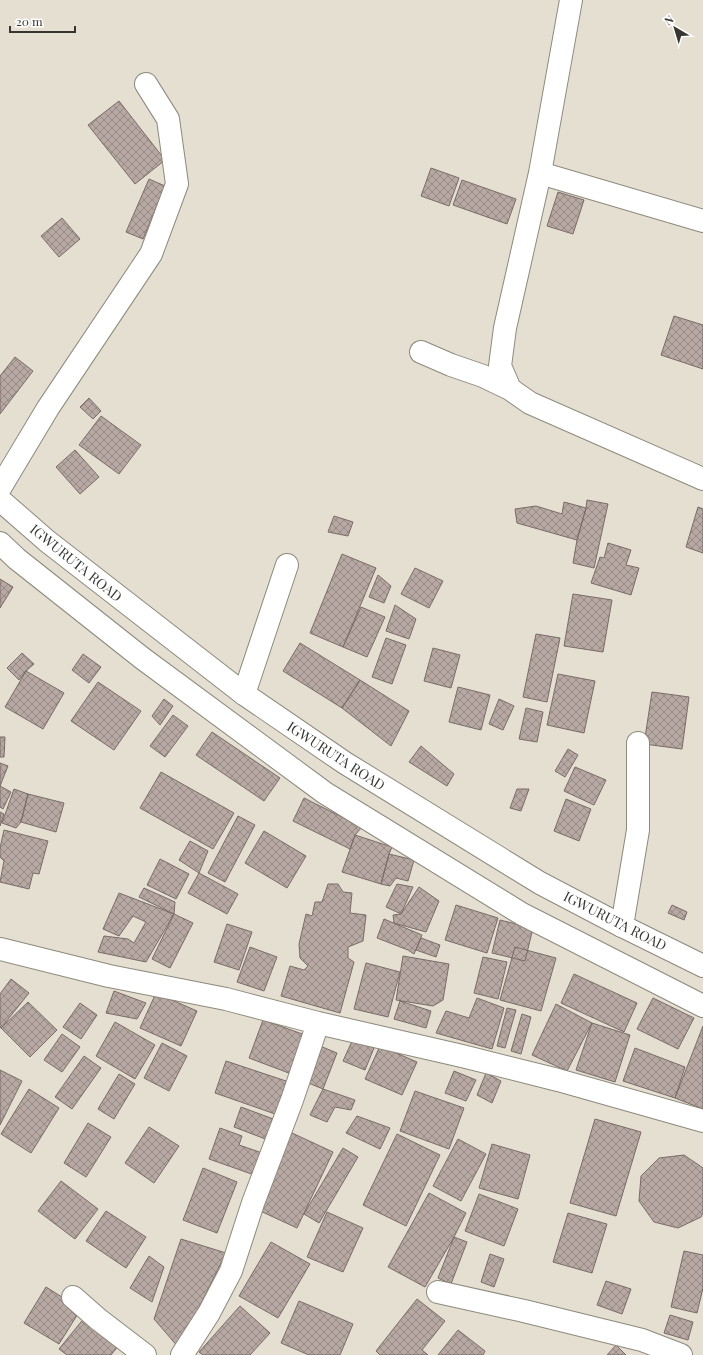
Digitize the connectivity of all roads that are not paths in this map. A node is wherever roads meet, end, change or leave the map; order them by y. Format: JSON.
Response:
{"nodes":[{"id":1,"x":571,"y":0,"type":"edge"},
{"id":2,"x":146,"y":84,"type":"dead end"},
{"id":3,"x":540,"y":173,"type":"junction"},
{"id":4,"x":703,"y":221,"type":"edge"},
{"id":5,"x":421,"y":352,"type":"dead end"},
{"id":6,"x":510,"y":389,"type":"junction"},
{"id":7,"x":703,"y":479,"type":"edge"},
{"id":8,"x":0,"y":488,"type":"edge"},
{"id":9,"x":0,"y":500,"type":"edge"},
{"id":10,"x":0,"y":543,"type":"edge"},
{"id":11,"x":287,"y":565,"type":"dead end"},
{"id":12,"x":244,"y":694,"type":"junction"},
{"id":13,"x":638,"y":743,"type":"dead end"},
{"id":14,"x":622,"y":926,"type":"junction"},
{"id":15,"x":0,"y":949,"type":"edge"},
{"id":16,"x":703,"y":966,"type":"edge"},
{"id":17,"x":703,"y":1006,"type":"edge"},
{"id":18,"x":318,"y":1022,"type":"junction"},
{"id":19,"x":703,"y":1121,"type":"edge"},
{"id":20,"x":438,"y":1292,"type":"dead end"},
{"id":21,"x":73,"y":1297,"type":"dead end"},
{"id":22,"x":145,"y":1355,"type":"edge"},
{"id":23,"x":182,"y":1355,"type":"edge"},
{"id":24,"x":681,"y":1355,"type":"edge"}],
"edges":[{"from":1,"to":3,"type":"street"},
{"from":2,"to":8,"type":"street"},
{"from":3,"to":4,"type":"street"},
{"from":3,"to":6,"type":"street"},
{"from":5,"to":6,"type":"street"},
{"from":6,"to":7,"type":"street"},
{"from":9,"to":12,"type":"street","name":"IGWURUTA ROAD"},
{"from":10,"to":17,"type":"street"},
{"from":11,"to":12,"type":"street"},
{"from":12,"to":14,"type":"street","name":"IGWURUTA ROAD"},
{"from":13,"to":14,"type":"street"},
{"from":14,"to":16,"type":"street","name":"IGWURUTA ROAD"},
{"from":15,"to":18,"type":"street"},
{"from":18,"to":19,"type":"street"},
{"from":18,"to":23,"type":"street"},
{"from":20,"to":24,"type":"street"},
{"from":21,"to":22,"type":"street"}]}
